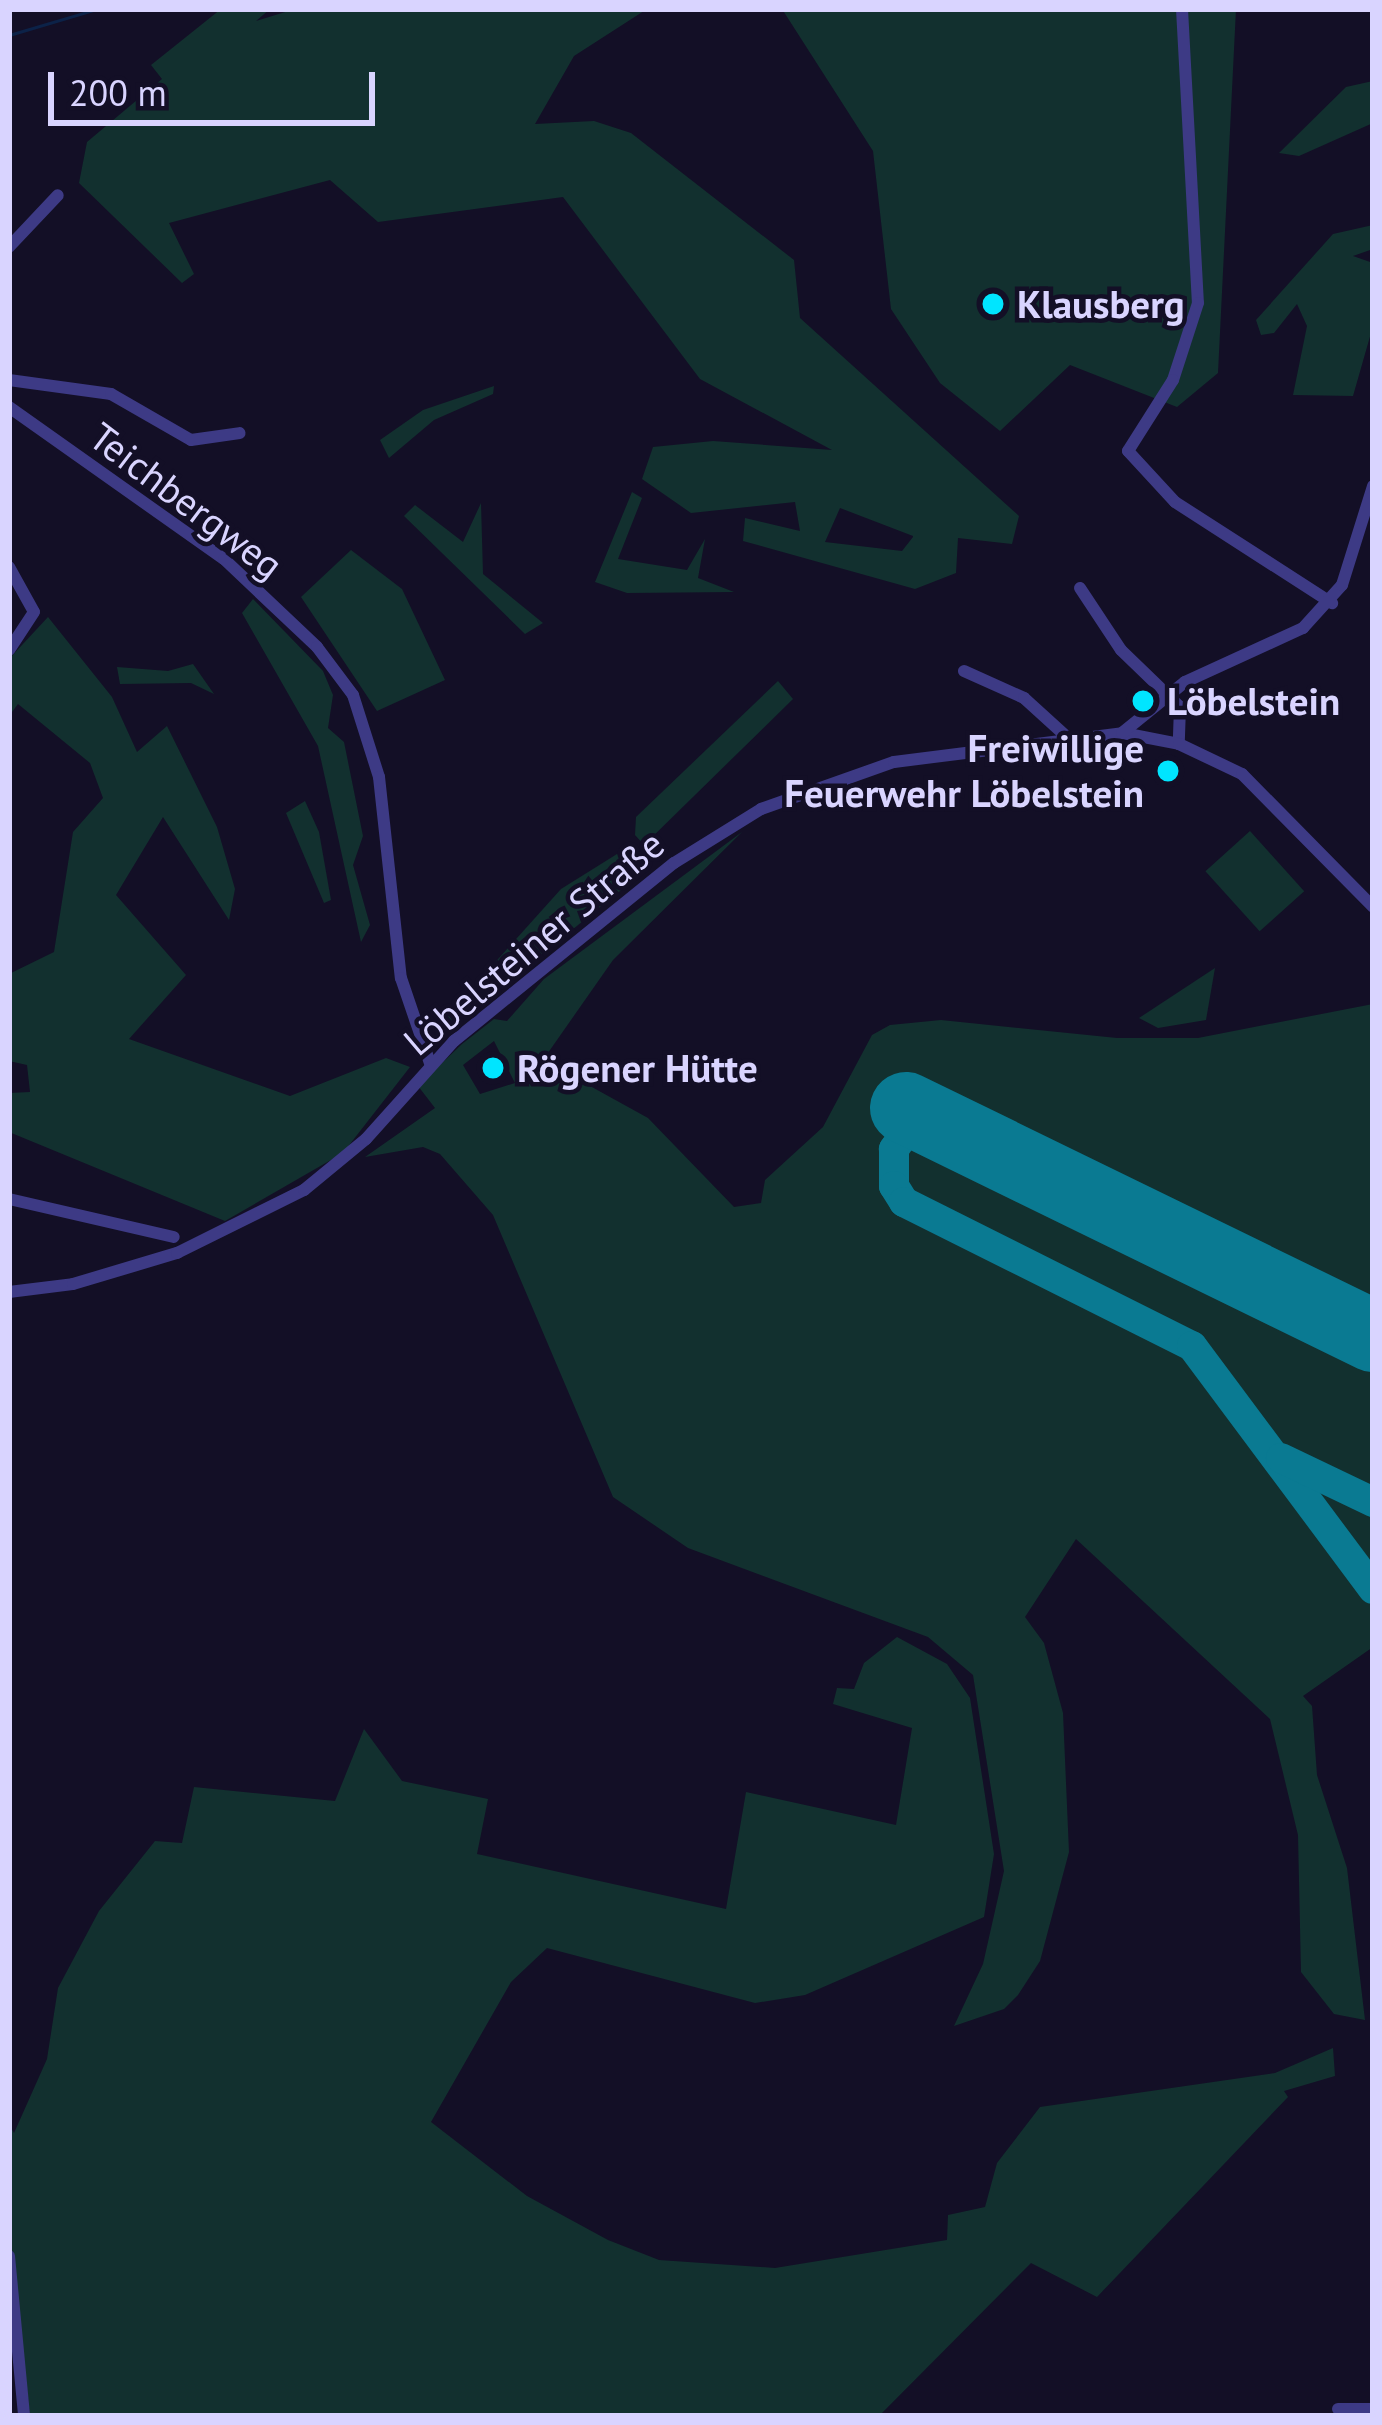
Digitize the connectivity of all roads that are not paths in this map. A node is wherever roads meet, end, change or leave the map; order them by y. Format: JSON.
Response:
{"nodes":[{"id":1,"x":1182,"y":9,"type":"edge"},
{"id":2,"x":58,"y":195,"type":"dead end"},
{"id":3,"x":9,"y":247,"type":"edge"},
{"id":4,"x":9,"y":380,"type":"edge"},
{"id":5,"x":9,"y":407,"type":"edge"},
{"id":6,"x":240,"y":433,"type":"dead end"},
{"id":7,"x":1372,"y":490,"type":"edge"},
{"id":8,"x":9,"y":567,"type":"edge"},
{"id":9,"x":1080,"y":588,"type":"dead end"},
{"id":10,"x":1332,"y":604,"type":"junction"},
{"id":11,"x":9,"y":650,"type":"edge"},
{"id":12,"x":964,"y":671,"type":"dead end"},
{"id":13,"x":1168,"y":698,"type":"junction"},
{"id":14,"x":1122,"y":734,"type":"junction"},
{"id":15,"x":1069,"y":739,"type":"junction"},
{"id":16,"x":1179,"y":744,"type":"junction"},
{"id":17,"x":1373,"y":907,"type":"edge"},
{"id":18,"x":430,"y":1063,"type":"junction"},
{"id":19,"x":9,"y":1199,"type":"edge"},
{"id":20,"x":174,"y":1237,"type":"dead end"},
{"id":21,"x":9,"y":1292,"type":"edge"},
{"id":22,"x":9,"y":2256,"type":"edge"},
{"id":23,"x":1338,"y":2409,"type":"dead end"},
{"id":24,"x":1373,"y":2409,"type":"edge"},
{"id":25,"x":24,"y":2416,"type":"edge"}],
"edges":[{"from":1,"to":10,"type":"street"},
{"from":2,"to":3,"type":"street"},
{"from":4,"to":6,"type":"street"},
{"from":5,"to":18,"type":"street","name":"Teichbergweg"},
{"from":7,"to":10,"type":"street"},
{"from":8,"to":11,"type":"street"},
{"from":9,"to":13,"type":"street"},
{"from":10,"to":13,"type":"street"},
{"from":12,"to":15,"type":"street"},
{"from":13,"to":14,"type":"street"},
{"from":13,"to":16,"type":"street"},
{"from":14,"to":15,"type":"street","name":"Löbelsteiner Straße"},
{"from":14,"to":16,"type":"street","name":"Löbelsteiner Straße"},
{"from":15,"to":18,"type":"street","name":"Löbelsteiner Straße"},
{"from":16,"to":17,"type":"street"},
{"from":18,"to":21,"type":"street","name":"Löbelsteiner Straße"},
{"from":19,"to":20,"type":"street"},
{"from":22,"to":25,"type":"street"},
{"from":23,"to":24,"type":"street"}]}
